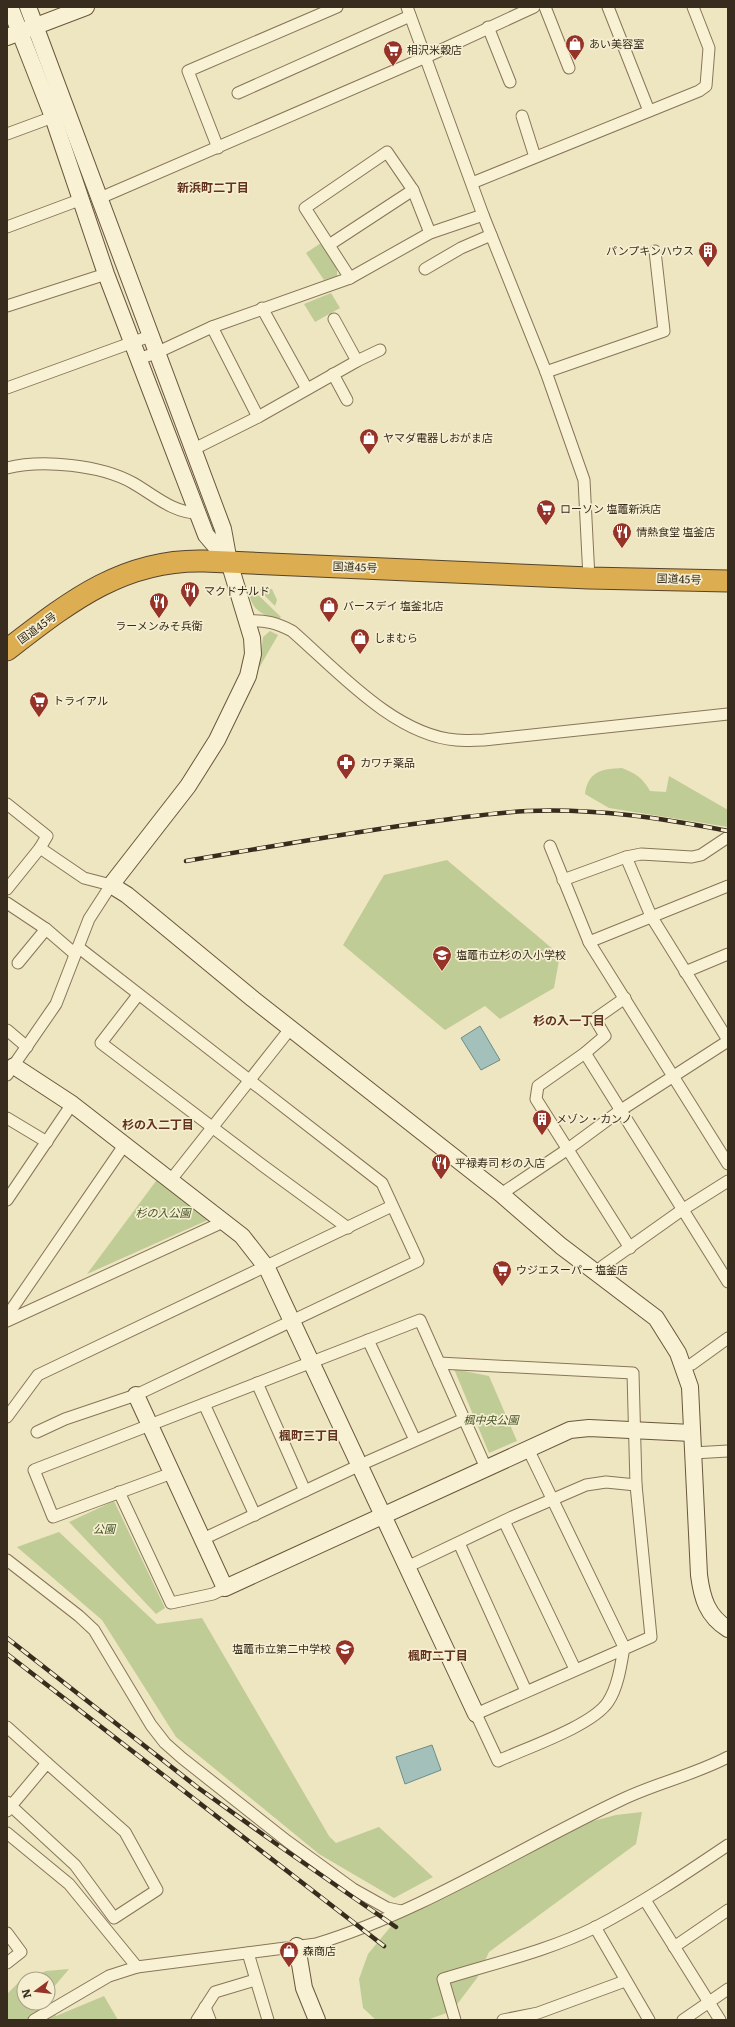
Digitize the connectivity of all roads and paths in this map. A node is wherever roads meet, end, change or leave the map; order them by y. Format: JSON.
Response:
{"nodes":[{"id":1,"x":10,"y":7,"type":"edge"},
{"id":2,"x":28,"y":7,"type":"edge"},
{"id":3,"x":86,"y":7,"type":"edge"},
{"id":4,"x":337,"y":7,"type":"edge"},
{"id":5,"x":534,"y":7,"type":"edge"},
{"id":6,"x":546,"y":7,"type":"edge"},
{"id":7,"x":608,"y":7,"type":"edge"},
{"id":8,"x":693,"y":7,"type":"edge"},
{"id":9,"x":409,"y":12,"type":"edge"},
{"id":10,"x":35,"y":26,"type":"junction"},
{"id":11,"x":488,"y":27,"type":"junction"},
{"id":12,"x":13,"y":35,"type":"edge"},
{"id":13,"x":426,"y":57,"type":"junction"},
{"id":14,"x":569,"y":68,"type":"dead end"},
{"id":15,"x":510,"y":82,"type":"dead end"},
{"id":16,"x":238,"y":93,"type":"dead end"},
{"id":17,"x":649,"y":111,"type":"junction"},
{"id":18,"x":522,"y":116,"type":"dead end"},
{"id":19,"x":53,"y":117,"type":"junction"},
{"id":20,"x":7,"y":134,"type":"edge"},
{"id":21,"x":218,"y":148,"type":"junction"},
{"id":22,"x":536,"y":157,"type":"junction"},
{"id":23,"x":472,"y":183,"type":"junction"},
{"id":24,"x":413,"y":190,"type":"junction"},
{"id":25,"x":100,"y":198,"type":"junction"},
{"id":26,"x":82,"y":199,"type":"junction"},
{"id":27,"x":483,"y":215,"type":"junction"},
{"id":28,"x":7,"y":227,"type":"edge"},
{"id":29,"x":430,"y":234,"type":"junction"},
{"id":30,"x":491,"y":235,"type":"junction"},
{"id":31,"x":329,"y":245,"type":"junction"},
{"id":32,"x":655,"y":251,"type":"dead end"},
{"id":33,"x":425,"y":269,"type":"dead end"},
{"id":34,"x":106,"y":274,"type":"junction"},
{"id":35,"x":350,"y":278,"type":"junction"},
{"id":36,"x":7,"y":306,"type":"edge"},
{"id":37,"x":262,"y":308,"type":"junction"},
{"id":38,"x":334,"y":319,"type":"dead end"},
{"id":39,"x":212,"y":326,"type":"junction"},
{"id":40,"x":150,"y":336,"type":"junction"},
{"id":41,"x":132,"y":342,"type":"junction"},
{"id":42,"x":380,"y":350,"type":"dead end"},
{"id":43,"x":156,"y":353,"type":"junction"},
{"id":44,"x":138,"y":360,"type":"junction"},
{"id":45,"x":357,"y":361,"type":"junction"},
{"id":46,"x":546,"y":372,"type":"junction"},
{"id":47,"x":333,"y":374,"type":"junction"},
{"id":48,"x":7,"y":388,"type":"edge"},
{"id":49,"x":307,"y":389,"type":"junction"},
{"id":50,"x":347,"y":400,"type":"dead end"},
{"id":51,"x":258,"y":417,"type":"junction"},
{"id":52,"x":194,"y":449,"type":"junction"},
{"id":53,"x":7,"y":468,"type":"edge"},
{"id":54,"x":198,"y":513,"type":"junction"},
{"id":55,"x":229,"y":562,"type":"junction"},
{"id":56,"x":589,"y":578,"type":"junction"},
{"id":57,"x":728,"y":581,"type":"edge"},
{"id":58,"x":248,"y":621,"type":"junction"},
{"id":59,"x":7,"y":650,"type":"edge"},
{"id":60,"x":728,"y":714,"type":"edge"},
{"id":61,"x":7,"y":804,"type":"edge"},
{"id":62,"x":728,"y":837,"type":"edge"},
{"id":63,"x":550,"y":846,"type":"dead end"},
{"id":64,"x":40,"y":848,"type":"junction"},
{"id":65,"x":626,"y":857,"type":"junction"},
{"id":66,"x":563,"y":880,"type":"junction"},
{"id":67,"x":111,"y":885,"type":"junction"},
{"id":68,"x":728,"y":886,"type":"edge"},
{"id":69,"x":7,"y":889,"type":"edge"},
{"id":70,"x":7,"y":903,"type":"edge"},
{"id":71,"x":651,"y":916,"type":"junction"},
{"id":72,"x":46,"y":929,"type":"junction"},
{"id":73,"x":589,"y":942,"type":"junction"},
{"id":74,"x":77,"y":950,"type":"junction"},
{"id":75,"x":728,"y":954,"type":"edge"},
{"id":76,"x":18,"y":963,"type":"dead end"},
{"id":77,"x":685,"y":972,"type":"junction"},
{"id":78,"x":138,"y":995,"type":"junction"},
{"id":79,"x":625,"y":998,"type":"junction"},
{"id":80,"x":290,"y":1029,"type":"junction"},
{"id":81,"x":7,"y":1030,"type":"edge"},
{"id":82,"x":728,"y":1041,"type":"edge"},
{"id":83,"x":27,"y":1047,"type":"junction"},
{"id":84,"x":585,"y":1053,"type":"junction"},
{"id":85,"x":10,"y":1070,"type":"edge"},
{"id":86,"x":674,"y":1076,"type":"junction"},
{"id":87,"x":250,"y":1080,"type":"junction"},
{"id":88,"x":72,"y":1104,"type":"junction"},
{"id":89,"x":621,"y":1110,"type":"junction"},
{"id":90,"x":7,"y":1118,"type":"edge"},
{"id":91,"x":212,"y":1127,"type":"junction"},
{"id":92,"x":47,"y":1142,"type":"junction"},
{"id":93,"x":124,"y":1144,"type":"junction"},
{"id":94,"x":568,"y":1149,"type":"junction"},
{"id":95,"x":728,"y":1164,"type":"edge"},
{"id":96,"x":170,"y":1181,"type":"junction"},
{"id":97,"x":728,"y":1181,"type":"edge"},
{"id":98,"x":9,"y":1194,"type":"edge"},
{"id":99,"x":501,"y":1194,"type":"junction"},
{"id":100,"x":392,"y":1206,"type":"junction"},
{"id":101,"x":682,"y":1210,"type":"junction"},
{"id":102,"x":223,"y":1222,"type":"junction"},
{"id":103,"x":348,"y":1228,"type":"junction"},
{"id":104,"x":630,"y":1248,"type":"junction"},
{"id":105,"x":266,"y":1268,"type":"junction"},
{"id":106,"x":598,"y":1273,"type":"junction"},
{"id":107,"x":728,"y":1282,"type":"edge"},
{"id":108,"x":7,"y":1316,"type":"edge"},
{"id":109,"x":7,"y":1321,"type":"edge"},
{"id":110,"x":293,"y":1322,"type":"junction"},
{"id":111,"x":728,"y":1338,"type":"edge"},
{"id":112,"x":368,"y":1340,"type":"junction"},
{"id":113,"x":312,"y":1361,"type":"junction"},
{"id":114,"x":439,"y":1363,"type":"junction"},
{"id":115,"x":683,"y":1367,"type":"junction"},
{"id":116,"x":257,"y":1383,"type":"junction"},
{"id":117,"x":136,"y":1395,"type":"junction"},
{"id":118,"x":204,"y":1404,"type":"junction"},
{"id":119,"x":7,"y":1417,"type":"edge"},
{"id":120,"x":464,"y":1419,"type":"junction"},
{"id":121,"x":150,"y":1425,"type":"junction"},
{"id":122,"x":635,"y":1430,"type":"junction"},
{"id":123,"x":37,"y":1432,"type":"dead end"},
{"id":124,"x":692,"y":1434,"type":"junction"},
{"id":125,"x":415,"y":1440,"type":"junction"},
{"id":126,"x":528,"y":1448,"type":"junction"},
{"id":127,"x":728,"y":1451,"type":"edge"},
{"id":128,"x":693,"y":1453,"type":"junction"},
{"id":129,"x":360,"y":1465,"type":"junction"},
{"id":130,"x":486,"y":1468,"type":"junction"},
{"id":131,"x":172,"y":1473,"type":"junction"},
{"id":132,"x":636,"y":1485,"type":"junction"},
{"id":133,"x":119,"y":1492,"type":"junction"},
{"id":134,"x":305,"y":1492,"type":"junction"},
{"id":135,"x":553,"y":1498,"type":"junction"},
{"id":136,"x":384,"y":1514,"type":"junction"},
{"id":137,"x":255,"y":1515,"type":"junction"},
{"id":138,"x":504,"y":1521,"type":"junction"},
{"id":139,"x":203,"y":1539,"type":"junction"},
{"id":140,"x":459,"y":1543,"type":"junction"},
{"id":141,"x":7,"y":1560,"type":"edge"},
{"id":142,"x":407,"y":1567,"type":"junction"},
{"id":143,"x":225,"y":1588,"type":"junction"},
{"id":144,"x":728,"y":1629,"type":"edge"},
{"id":145,"x":624,"y":1647,"type":"junction"},
{"id":146,"x":575,"y":1669,"type":"junction"},
{"id":147,"x":526,"y":1691,"type":"junction"},
{"id":148,"x":476,"y":1714,"type":"junction"},
{"id":149,"x":7,"y":1727,"type":"edge"},
{"id":150,"x":728,"y":1757,"type":"edge"},
{"id":151,"x":47,"y":1763,"type":"junction"},
{"id":152,"x":8,"y":1807,"type":"edge"},
{"id":153,"x":7,"y":1833,"type":"edge"},
{"id":154,"x":728,"y":1845,"type":"edge"},
{"id":155,"x":645,"y":1900,"type":"junction"},
{"id":156,"x":728,"y":1910,"type":"edge"},
{"id":157,"x":402,"y":1911,"type":"junction"},
{"id":158,"x":595,"y":1927,"type":"junction"},
{"id":159,"x":7,"y":1934,"type":"edge"},
{"id":160,"x":298,"y":1946,"type":"junction"},
{"id":161,"x":674,"y":1947,"type":"junction"},
{"id":162,"x":248,"y":1953,"type":"junction"},
{"id":163,"x":7,"y":1963,"type":"edge"},
{"id":164,"x":137,"y":1967,"type":"junction"},
{"id":165,"x":255,"y":1980,"type":"junction"},
{"id":166,"x":625,"y":1981,"type":"junction"},
{"id":167,"x":728,"y":1989,"type":"edge"},
{"id":168,"x":708,"y":2002,"type":"junction"},
{"id":169,"x":205,"y":2007,"type":"junction"},
{"id":170,"x":34,"y":2020,"type":"edge"},
{"id":171,"x":198,"y":2020,"type":"edge"},
{"id":172,"x":210,"y":2020,"type":"edge"},
{"id":173,"x":268,"y":2020,"type":"edge"},
{"id":174,"x":317,"y":2020,"type":"edge"},
{"id":175,"x":455,"y":2020,"type":"edge"},
{"id":176,"x":503,"y":2020,"type":"edge"},
{"id":177,"x":649,"y":2020,"type":"edge"},
{"id":178,"x":683,"y":2020,"type":"edge"},
{"id":179,"x":720,"y":2020,"type":"edge"}],
"edges":[{"from":1,"to":12,"type":"street"},
{"from":2,"to":10,"type":"street"},
{"from":3,"to":10,"type":"street"},
{"from":4,"to":21,"type":"street"},
{"from":5,"to":11,"type":"street"},
{"from":6,"to":14,"type":"street"},
{"from":7,"to":17,"type":"street"},
{"from":8,"to":17,"type":"street"},
{"from":9,"to":13,"type":"street"},
{"from":9,"to":16,"type":"street"},
{"from":10,"to":12,"type":"street"},
{"from":10,"to":25,"type":"street"},
{"from":11,"to":13,"type":"street"},
{"from":11,"to":15,"type":"street"},
{"from":12,"to":19,"type":"street"},
{"from":13,"to":21,"type":"street"},
{"from":13,"to":23,"type":"street"},
{"from":17,"to":22,"type":"street"},
{"from":18,"to":22,"type":"street"},
{"from":19,"to":20,"type":"street"},
{"from":19,"to":26,"type":"street"},
{"from":21,"to":25,"type":"street"},
{"from":22,"to":23,"type":"street"},
{"from":23,"to":27,"type":"street"},
{"from":24,"to":29,"type":"street"},
{"from":24,"to":31,"type":"street"},
{"from":24,"to":31,"type":"street"},
{"from":25,"to":40,"type":"street"},
{"from":26,"to":28,"type":"street"},
{"from":26,"to":34,"type":"street"},
{"from":27,"to":29,"type":"street"},
{"from":27,"to":30,"type":"street"},
{"from":29,"to":35,"type":"street"},
{"from":30,"to":33,"type":"street"},
{"from":30,"to":46,"type":"street"},
{"from":31,"to":35,"type":"street"},
{"from":32,"to":46,"type":"street"},
{"from":34,"to":36,"type":"street"},
{"from":34,"to":41,"type":"street"},
{"from":35,"to":37,"type":"street"},
{"from":37,"to":39,"type":"street"},
{"from":37,"to":49,"type":"street"},
{"from":38,"to":45,"type":"street"},
{"from":39,"to":43,"type":"street"},
{"from":39,"to":51,"type":"street"},
{"from":40,"to":41,"type":"street"},
{"from":40,"to":43,"type":"street"},
{"from":41,"to":44,"type":"street"},
{"from":41,"to":48,"type":"street"},
{"from":42,"to":45,"type":"street"},
{"from":43,"to":44,"type":"street"},
{"from":43,"to":52,"type":"street"},
{"from":44,"to":54,"type":"street"},
{"from":45,"to":47,"type":"street"},
{"from":46,"to":56,"type":"street"},
{"from":47,"to":49,"type":"street"},
{"from":47,"to":50,"type":"street"},
{"from":49,"to":51,"type":"street"},
{"from":51,"to":52,"type":"street"},
{"from":52,"to":55,"type":"street"},
{"from":53,"to":54,"type":"street"},
{"from":54,"to":55,"type":"street"},
{"from":55,"to":56,"type":"highway","name":"国道45号"},
{"from":55,"to":58,"type":"street"},
{"from":55,"to":59,"type":"highway","name":"国道45号"},
{"from":56,"to":57,"type":"highway","name":"国道45号"},
{"from":58,"to":60,"type":"street"},
{"from":58,"to":67,"type":"street"},
{"from":61,"to":64,"type":"street"},
{"from":62,"to":65,"type":"street"},
{"from":63,"to":66,"type":"street"},
{"from":64,"to":67,"type":"street"},
{"from":64,"to":69,"type":"street"},
{"from":65,"to":66,"type":"street"},
{"from":65,"to":71,"type":"street"},
{"from":66,"to":73,"type":"street"},
{"from":67,"to":74,"type":"street"},
{"from":67,"to":80,"type":"street"},
{"from":68,"to":71,"type":"street"},
{"from":70,"to":72,"type":"street"},
{"from":71,"to":73,"type":"street"},
{"from":71,"to":77,"type":"street"},
{"from":72,"to":74,"type":"street"},
{"from":72,"to":76,"type":"street"},
{"from":73,"to":79,"type":"street"},
{"from":74,"to":78,"type":"street"},
{"from":74,"to":83,"type":"street"},
{"from":75,"to":77,"type":"street"},
{"from":77,"to":82,"type":"street"},
{"from":78,"to":87,"type":"street"},
{"from":78,"to":91,"type":"street"},
{"from":79,"to":84,"type":"street"},
{"from":79,"to":86,"type":"street"},
{"from":80,"to":87,"type":"street"},
{"from":80,"to":99,"type":"street"},
{"from":81,"to":83,"type":"street"},
{"from":82,"to":86,"type":"street"},
{"from":83,"to":85,"type":"street"},
{"from":84,"to":89,"type":"street"},
{"from":84,"to":94,"type":"street"},
{"from":85,"to":88,"type":"street"},
{"from":86,"to":89,"type":"street"},
{"from":86,"to":95,"type":"street"},
{"from":87,"to":91,"type":"street"},
{"from":87,"to":100,"type":"street"},
{"from":88,"to":92,"type":"street"},
{"from":88,"to":93,"type":"street"},
{"from":89,"to":94,"type":"street"},
{"from":89,"to":101,"type":"street"},
{"from":90,"to":92,"type":"street"},
{"from":91,"to":96,"type":"street"},
{"from":91,"to":103,"type":"street"},
{"from":92,"to":98,"type":"street"},
{"from":93,"to":96,"type":"street"},
{"from":93,"to":108,"type":"street"},
{"from":94,"to":99,"type":"street"},
{"from":94,"to":104,"type":"street"},
{"from":96,"to":102,"type":"street"},
{"from":97,"to":101,"type":"street"},
{"from":99,"to":106,"type":"street"},
{"from":100,"to":103,"type":"street"},
{"from":100,"to":110,"type":"street"},
{"from":101,"to":104,"type":"street"},
{"from":101,"to":107,"type":"street"},
{"from":102,"to":105,"type":"street"},
{"from":102,"to":109,"type":"street"},
{"from":103,"to":105,"type":"street"},
{"from":104,"to":106,"type":"street"},
{"from":105,"to":110,"type":"street"},
{"from":105,"to":119,"type":"street"},
{"from":106,"to":115,"type":"street"},
{"from":110,"to":113,"type":"street"},
{"from":110,"to":117,"type":"street"},
{"from":111,"to":115,"type":"street"},
{"from":112,"to":113,"type":"street"},
{"from":112,"to":114,"type":"street"},
{"from":112,"to":125,"type":"street"},
{"from":113,"to":116,"type":"street"},
{"from":113,"to":129,"type":"street"},
{"from":114,"to":120,"type":"street"},
{"from":114,"to":122,"type":"street"},
{"from":115,"to":124,"type":"street"},
{"from":116,"to":118,"type":"street"},
{"from":116,"to":134,"type":"street"},
{"from":117,"to":121,"type":"street"},
{"from":117,"to":123,"type":"street"},
{"from":118,"to":121,"type":"street"},
{"from":118,"to":137,"type":"street"},
{"from":120,"to":125,"type":"street"},
{"from":120,"to":130,"type":"street"},
{"from":121,"to":131,"type":"street"},
{"from":121,"to":133,"type":"street"},
{"from":122,"to":124,"type":"street"},
{"from":122,"to":126,"type":"street"},
{"from":122,"to":132,"type":"street"},
{"from":124,"to":128,"type":"street"},
{"from":125,"to":129,"type":"street"},
{"from":126,"to":130,"type":"street"},
{"from":126,"to":135,"type":"street"},
{"from":127,"to":128,"type":"street"},
{"from":128,"to":144,"type":"street"},
{"from":129,"to":134,"type":"street"},
{"from":129,"to":136,"type":"street"},
{"from":130,"to":136,"type":"street"},
{"from":131,"to":133,"type":"street"},
{"from":131,"to":139,"type":"street"},
{"from":132,"to":135,"type":"street"},
{"from":132,"to":145,"type":"street"},
{"from":133,"to":143,"type":"street"},
{"from":134,"to":137,"type":"street"},
{"from":135,"to":138,"type":"street"},
{"from":135,"to":145,"type":"street"},
{"from":136,"to":142,"type":"street"},
{"from":136,"to":143,"type":"street"},
{"from":137,"to":139,"type":"street"},
{"from":138,"to":140,"type":"street"},
{"from":138,"to":146,"type":"street"},
{"from":139,"to":143,"type":"street"},
{"from":140,"to":142,"type":"street"},
{"from":140,"to":147,"type":"street"},
{"from":141,"to":157,"type":"street"},
{"from":142,"to":148,"type":"street"},
{"from":145,"to":146,"type":"street"},
{"from":145,"to":148,"type":"street"},
{"from":146,"to":147,"type":"street"},
{"from":147,"to":148,"type":"street"},
{"from":149,"to":151,"type":"street"},
{"from":150,"to":157,"type":"street"},
{"from":151,"to":152,"type":"street"},
{"from":151,"to":152,"type":"street"},
{"from":153,"to":164,"type":"street"},
{"from":154,"to":155,"type":"street"},
{"from":155,"to":158,"type":"street"},
{"from":155,"to":161,"type":"street"},
{"from":156,"to":161,"type":"street"},
{"from":157,"to":160,"type":"street"},
{"from":158,"to":166,"type":"street"},
{"from":158,"to":175,"type":"street"},
{"from":159,"to":163,"type":"street"},
{"from":160,"to":162,"type":"street"},
{"from":160,"to":174,"type":"street"},
{"from":161,"to":168,"type":"street"},
{"from":162,"to":164,"type":"street"},
{"from":162,"to":165,"type":"street"},
{"from":164,"to":170,"type":"street"},
{"from":165,"to":169,"type":"street"},
{"from":165,"to":173,"type":"street"},
{"from":166,"to":176,"type":"street"},
{"from":166,"to":177,"type":"street"},
{"from":167,"to":168,"type":"street"},
{"from":168,"to":178,"type":"street"},
{"from":168,"to":179,"type":"street"},
{"from":169,"to":171,"type":"street"},
{"from":169,"to":172,"type":"street"}]}
